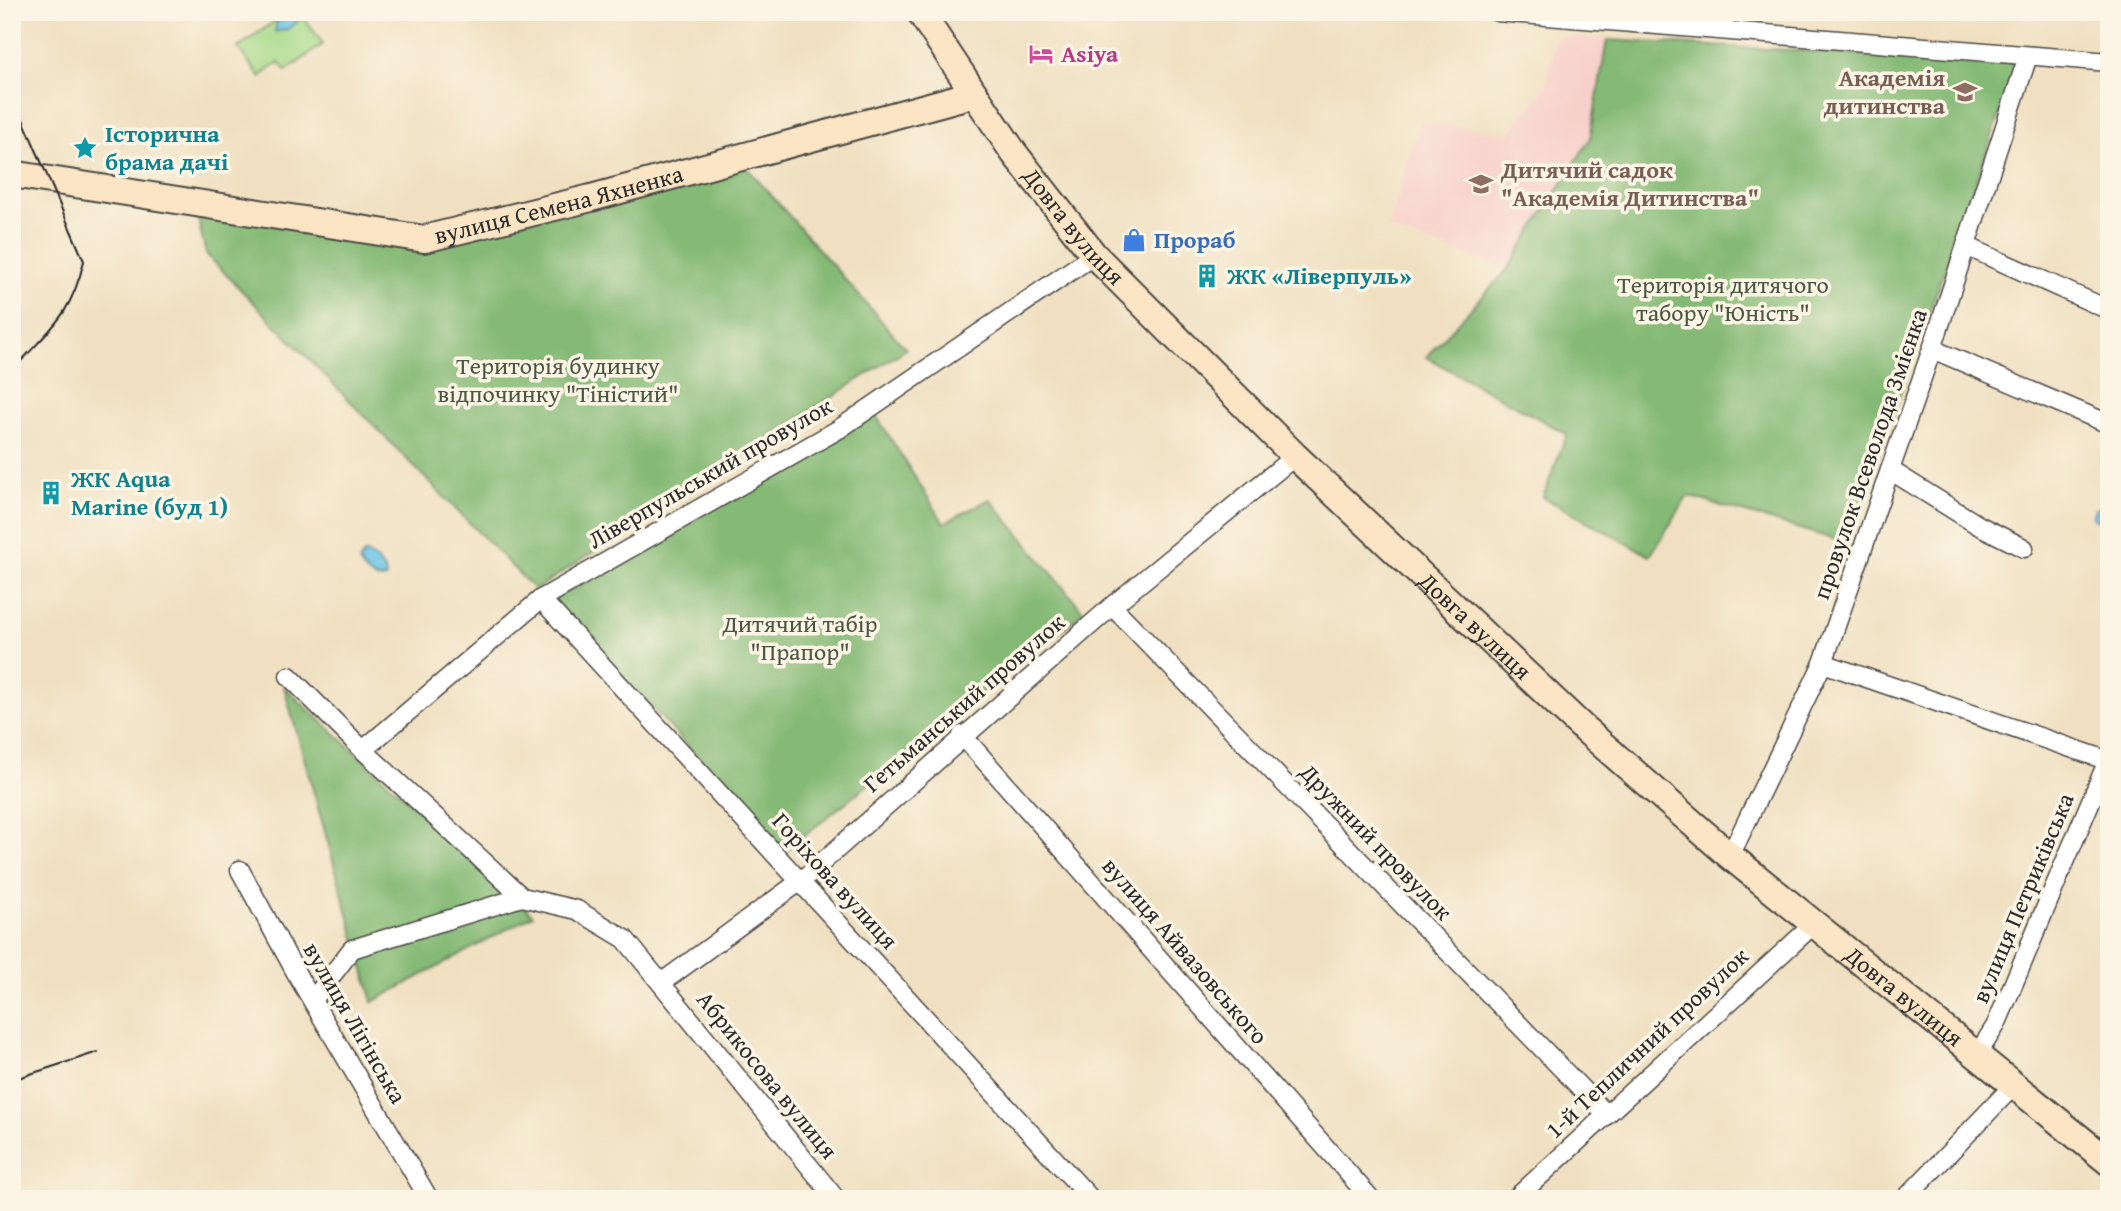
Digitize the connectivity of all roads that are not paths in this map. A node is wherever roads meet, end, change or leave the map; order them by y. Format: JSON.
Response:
{"nodes":[{"id":1,"x":920,"y":12,"type":"edge"},
{"id":2,"x":1497,"y":12,"type":"edge"},
{"id":3,"x":2028,"y":57,"type":"junction"},
{"id":4,"x":2109,"y":62,"type":"edge"},
{"id":5,"x":973,"y":94,"type":"junction"},
{"id":6,"x":12,"y":174,"type":"edge"},
{"id":7,"x":1966,"y":246,"type":"junction"},
{"id":8,"x":1094,"y":255,"type":"junction"},
{"id":9,"x":2109,"y":310,"type":"edge"},
{"id":10,"x":1932,"y":349,"type":"junction"},
{"id":11,"x":2109,"y":424,"type":"edge"},
{"id":12,"x":1295,"y":456,"type":"junction"},
{"id":13,"x":1891,"y":470,"type":"junction"},
{"id":14,"x":2024,"y":548,"type":"dead end"},
{"id":15,"x":541,"y":599,"type":"junction"},
{"id":16,"x":1112,"y":606,"type":"junction"},
{"id":17,"x":1823,"y":663,"type":"junction"},
{"id":18,"x":289,"y":676,"type":"dead end"},
{"id":19,"x":962,"y":735,"type":"junction"},
{"id":20,"x":363,"y":750,"type":"junction"},
{"id":21,"x":2108,"y":760,"type":"edge"},
{"id":22,"x":1730,"y":856,"type":"junction"},
{"id":23,"x":240,"y":870,"type":"dead end"},
{"id":24,"x":802,"y":880,"type":"junction"},
{"id":25,"x":522,"y":897,"type":"junction"},
{"id":26,"x":1814,"y":924,"type":"junction"},
{"id":27,"x":661,"y":982,"type":"junction"},
{"id":28,"x":313,"y":1000,"type":"junction"},
{"id":29,"x":1977,"y":1055,"type":"junction"},
{"id":30,"x":2012,"y":1086,"type":"junction"},
{"id":31,"x":1605,"y":1113,"type":"junction"},
{"id":32,"x":2107,"y":1157,"type":"edge"},
{"id":33,"x":429,"y":1199,"type":"edge"},
{"id":34,"x":836,"y":1199,"type":"edge"},
{"id":35,"x":1091,"y":1199,"type":"edge"},
{"id":36,"x":1371,"y":1199,"type":"edge"},
{"id":37,"x":1515,"y":1199,"type":"edge"},
{"id":38,"x":1905,"y":1199,"type":"edge"}],
"edges":[{"from":1,"to":5,"type":"street","name":"Довга вулиця"},
{"from":2,"to":3,"type":"street"},
{"from":3,"to":4,"type":"street"},
{"from":3,"to":7,"type":"street","name":"провулок Всеволода Змієнка"},
{"from":5,"to":6,"type":"street","name":"вулиця Семена Яхненка"},
{"from":5,"to":8,"type":"street","name":"Довга вулиця"},
{"from":7,"to":9,"type":"street"},
{"from":7,"to":10,"type":"street","name":"провулок Всеволода Змієнка"},
{"from":8,"to":12,"type":"street","name":"Довга вулиця"},
{"from":8,"to":15,"type":"street","name":"Ліверпульський провулок"},
{"from":10,"to":11,"type":"street"},
{"from":10,"to":13,"type":"street","name":"провулок Всеволода Змієнка"},
{"from":12,"to":16,"type":"street","name":"Гетьманський провулок"},
{"from":12,"to":22,"type":"street","name":"Довга вулиця"},
{"from":13,"to":14,"type":"street"},
{"from":13,"to":17,"type":"street","name":"провулок Всеволода Змієнка"},
{"from":15,"to":20,"type":"street","name":"Ліверпульський провулок"},
{"from":15,"to":24,"type":"street","name":"Горіхова вулиця"},
{"from":16,"to":19,"type":"street","name":"Гетьманський провулок"},
{"from":16,"to":31,"type":"street","name":"Дружний провулок"},
{"from":17,"to":21,"type":"street"},
{"from":17,"to":22,"type":"street","name":"провулок Всеволода Змієнка"},
{"from":18,"to":20,"type":"street"},
{"from":19,"to":24,"type":"street","name":"Гетьманський провулок"},
{"from":19,"to":36,"type":"street","name":"вулиця Айвазовського"},
{"from":20,"to":25,"type":"street"},
{"from":21,"to":29,"type":"street","name":"вулиця Петриківська"},
{"from":22,"to":26,"type":"street","name":"Довга вулиця"},
{"from":23,"to":28,"type":"street","name":"вулиця Лігінська"},
{"from":24,"to":27,"type":"street","name":"Гетьманський провулок"},
{"from":24,"to":35,"type":"street","name":"Горіхова вулиця"},
{"from":25,"to":27,"type":"street","name":"Абрикосова вулиця"},
{"from":25,"to":28,"type":"street"},
{"from":26,"to":29,"type":"street","name":"Довга вулиця"},
{"from":26,"to":31,"type":"street","name":"1-й Тепличний провулок"},
{"from":27,"to":34,"type":"street","name":"Абрикосова вулиця"},
{"from":28,"to":33,"type":"street","name":"вулиця Лігінська"},
{"from":29,"to":30,"type":"street","name":"Довга вулиця"},
{"from":30,"to":32,"type":"street","name":"Довга вулиця"},
{"from":30,"to":38,"type":"street"},
{"from":31,"to":37,"type":"street","name":"1-й Тепличний провулок"}]}
